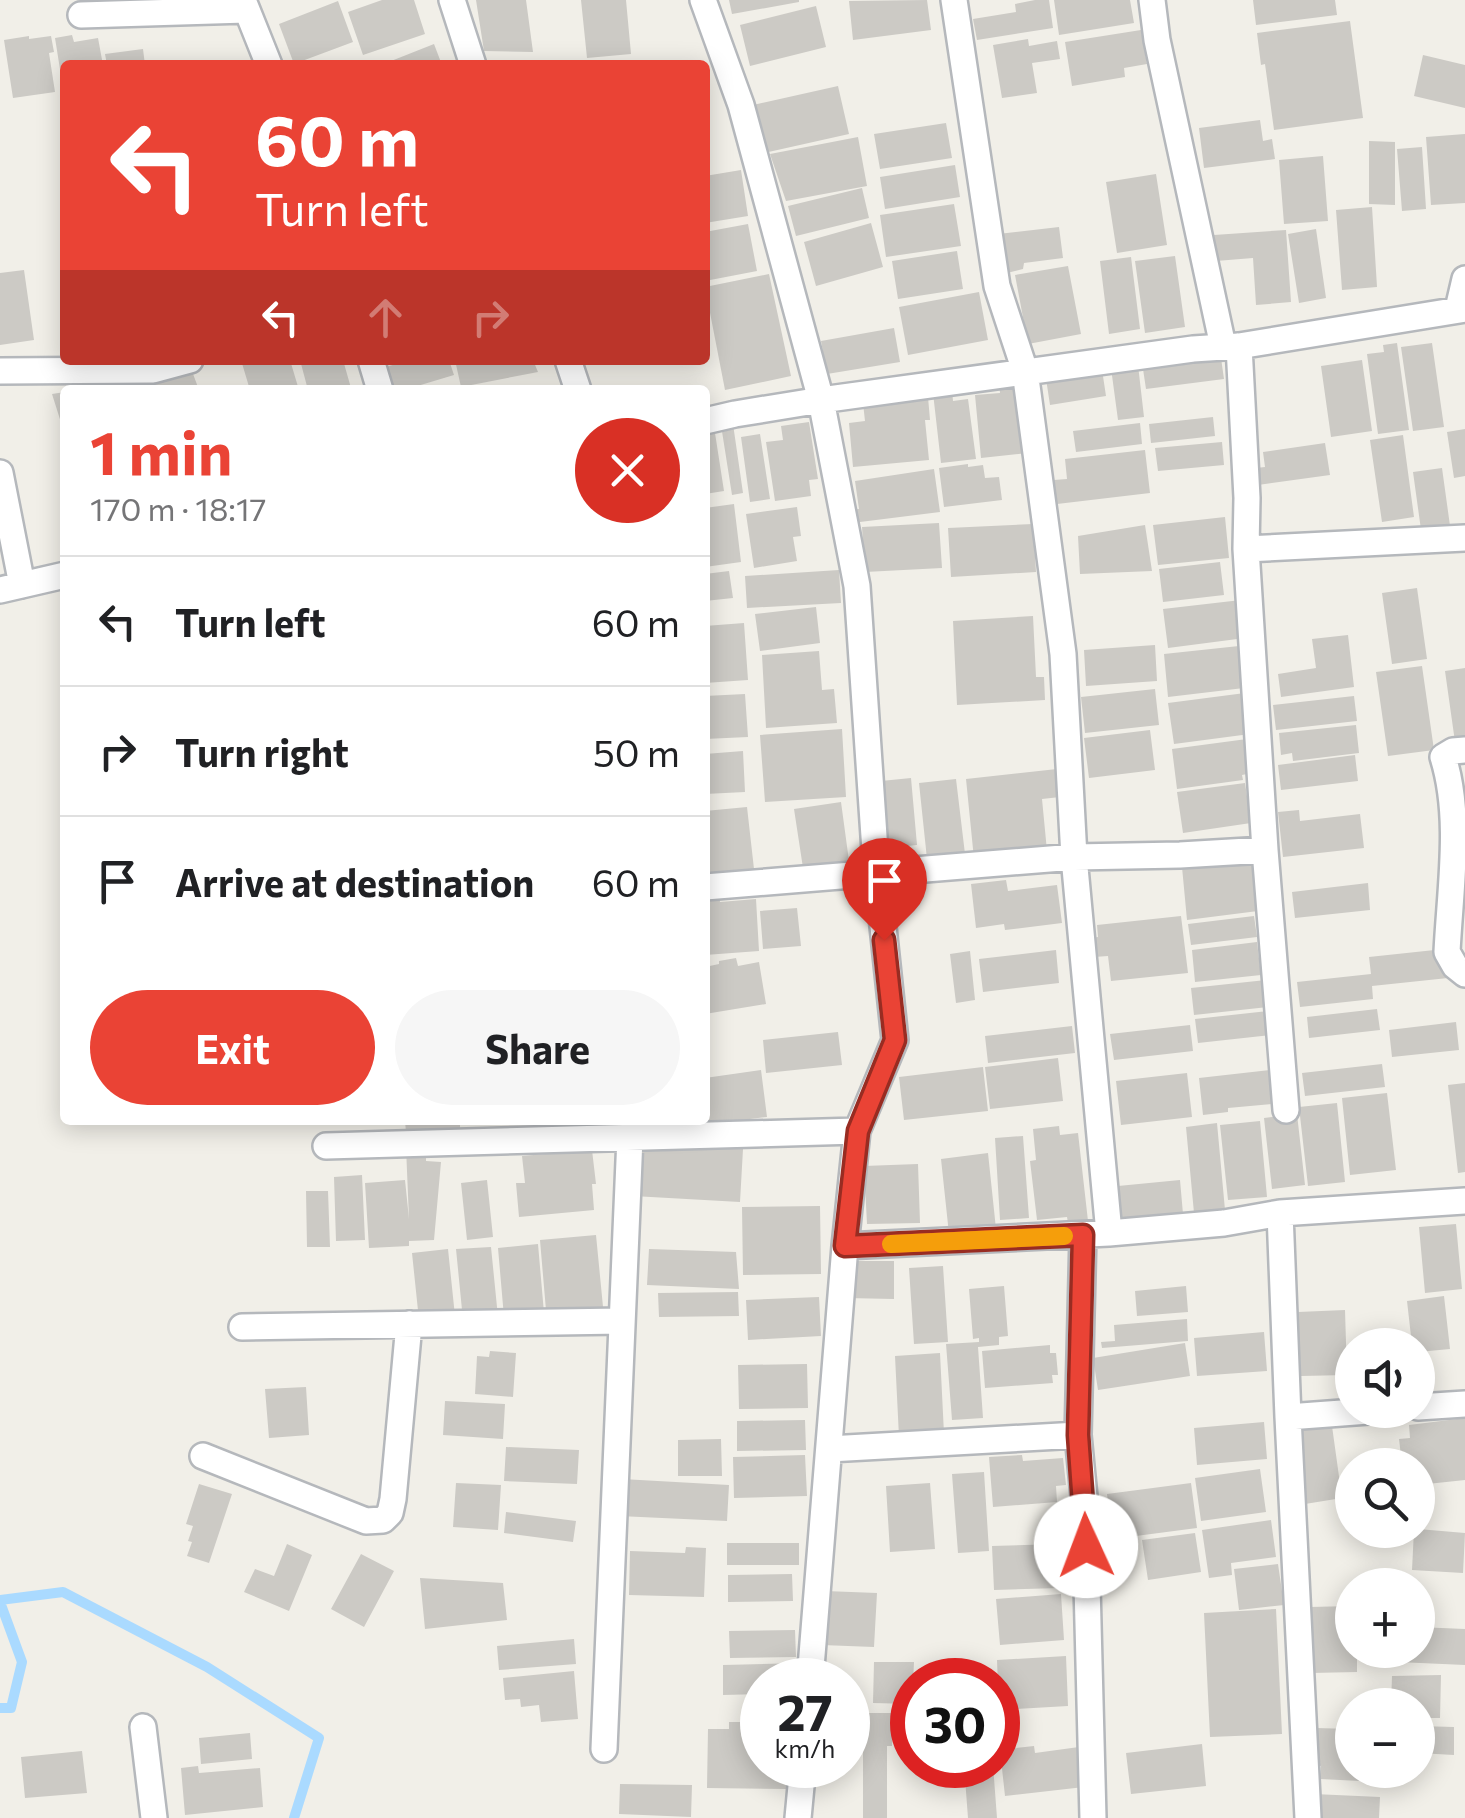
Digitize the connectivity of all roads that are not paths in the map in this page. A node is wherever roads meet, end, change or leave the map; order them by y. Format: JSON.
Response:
{"nodes":[{"id":1,"x":452,"y":0,"type":"edge"},
{"id":2,"x":703,"y":0,"type":"edge"},
{"id":3,"x":954,"y":0,"type":"edge"},
{"id":4,"x":1152,"y":0,"type":"edge"},
{"id":5,"x":244,"y":5,"type":"edge"},
{"id":6,"x":81,"y":15,"type":"dead end"},
{"id":7,"x":267,"y":60,"type":"edge"},
{"id":8,"x":471,"y":60,"type":"edge"},
{"id":9,"x":1465,"y":280,"type":"edge"},
{"id":10,"x":1462,"y":309,"type":"edge"},
{"id":11,"x":1231,"y":346,"type":"junction"},
{"id":12,"x":172,"y":365,"type":"edge"},
{"id":13,"x":0,"y":371,"type":"edge"},
{"id":14,"x":1025,"y":371,"type":"junction"},
{"id":15,"x":821,"y":400,"type":"junction"},
{"id":16,"x":710,"y":420,"type":"edge"},
{"id":17,"x":0,"y":473,"type":"edge"},
{"id":18,"x":1465,"y":538,"type":"edge"},
{"id":19,"x":1246,"y":548,"type":"junction"},
{"id":20,"x":60,"y":575,"type":"edge"},
{"id":21,"x":11,"y":588,"type":"edge"},
{"id":22,"x":1465,"y":750,"type":"edge"},
{"id":23,"x":1264,"y":850,"type":"junction"},
{"id":24,"x":1074,"y":857,"type":"junction"},
{"id":25,"x":878,"y":872,"type":"junction"},
{"id":26,"x":710,"y":887,"type":"edge"},
{"id":27,"x":1465,"y":974,"type":"edge"},
{"id":28,"x":1286,"y":1110,"type":"dead end"},
{"id":29,"x":680,"y":1128,"type":"edge"},
{"id":30,"x":508,"y":1130,"type":"edge"},
{"id":31,"x":858,"y":1131,"type":"junction"},
{"id":32,"x":630,"y":1137,"type":"junction"},
{"id":33,"x":326,"y":1146,"type":"dead end"},
{"id":34,"x":1465,"y":1201,"type":"edge"},
{"id":35,"x":1280,"y":1213,"type":"junction"},
{"id":36,"x":1096,"y":1234,"type":"junction"},
{"id":37,"x":845,"y":1246,"type":"junction"},
{"id":38,"x":622,"y":1321,"type":"junction"},
{"id":39,"x":409,"y":1324,"type":"junction"},
{"id":40,"x":242,"y":1327,"type":"dead end"},
{"id":41,"x":1465,"y":1404,"type":"edge"},
{"id":42,"x":1435,"y":1406,"type":"edge"},
{"id":43,"x":1335,"y":1414,"type":"edge"},
{"id":44,"x":1288,"y":1417,"type":"junction"},
{"id":45,"x":1078,"y":1435,"type":"junction"},
{"id":46,"x":829,"y":1449,"type":"junction"},
{"id":47,"x":203,"y":1456,"type":"dead end"},
{"id":48,"x":812,"y":1658,"type":"edge"},
{"id":49,"x":143,"y":1727,"type":"dead end"},
{"id":50,"x":604,"y":1749,"type":"dead end"},
{"id":51,"x":801,"y":1788,"type":"edge"},
{"id":52,"x":154,"y":1818,"type":"edge"},
{"id":53,"x":798,"y":1818,"type":"edge"},
{"id":54,"x":1093,"y":1818,"type":"edge"},
{"id":55,"x":1308,"y":1818,"type":"edge"}],
"edges":[{"from":1,"to":8,"type":"street"},
{"from":2,"to":15,"type":"street"},
{"from":3,"to":14,"type":"street"},
{"from":4,"to":11,"type":"street"},
{"from":5,"to":6,"type":"street"},
{"from":5,"to":7,"type":"street"},
{"from":9,"to":10,"type":"street"},
{"from":10,"to":11,"type":"street"},
{"from":11,"to":14,"type":"street"},
{"from":11,"to":19,"type":"street"},
{"from":12,"to":13,"type":"street"},
{"from":14,"to":15,"type":"street"},
{"from":14,"to":24,"type":"street"},
{"from":15,"to":16,"type":"street"},
{"from":15,"to":25,"type":"street"},
{"from":17,"to":21,"type":"street"},
{"from":18,"to":19,"type":"street"},
{"from":19,"to":23,"type":"street"},
{"from":20,"to":21,"type":"street"},
{"from":22,"to":27,"type":"street"},
{"from":23,"to":24,"type":"street"},
{"from":23,"to":28,"type":"street"},
{"from":24,"to":25,"type":"street"},
{"from":24,"to":36,"type":"street"},
{"from":25,"to":26,"type":"street"},
{"from":25,"to":31,"type":"street"},
{"from":29,"to":31,"type":"street"},
{"from":29,"to":32,"type":"street"},
{"from":30,"to":32,"type":"street"},
{"from":30,"to":33,"type":"street"},
{"from":31,"to":37,"type":"street"},
{"from":32,"to":38,"type":"street"},
{"from":34,"to":35,"type":"street"},
{"from":35,"to":36,"type":"street"},
{"from":35,"to":44,"type":"street"},
{"from":36,"to":37,"type":"street"},
{"from":36,"to":45,"type":"street"},
{"from":37,"to":46,"type":"street"},
{"from":38,"to":39,"type":"street"},
{"from":38,"to":50,"type":"street"},
{"from":39,"to":40,"type":"street"},
{"from":39,"to":47,"type":"street"},
{"from":41,"to":42,"type":"street"},
{"from":43,"to":44,"type":"street"},
{"from":44,"to":55,"type":"street"},
{"from":45,"to":46,"type":"street"},
{"from":45,"to":54,"type":"street"},
{"from":46,"to":48,"type":"street"},
{"from":49,"to":52,"type":"street"},
{"from":51,"to":53,"type":"street"}]}
